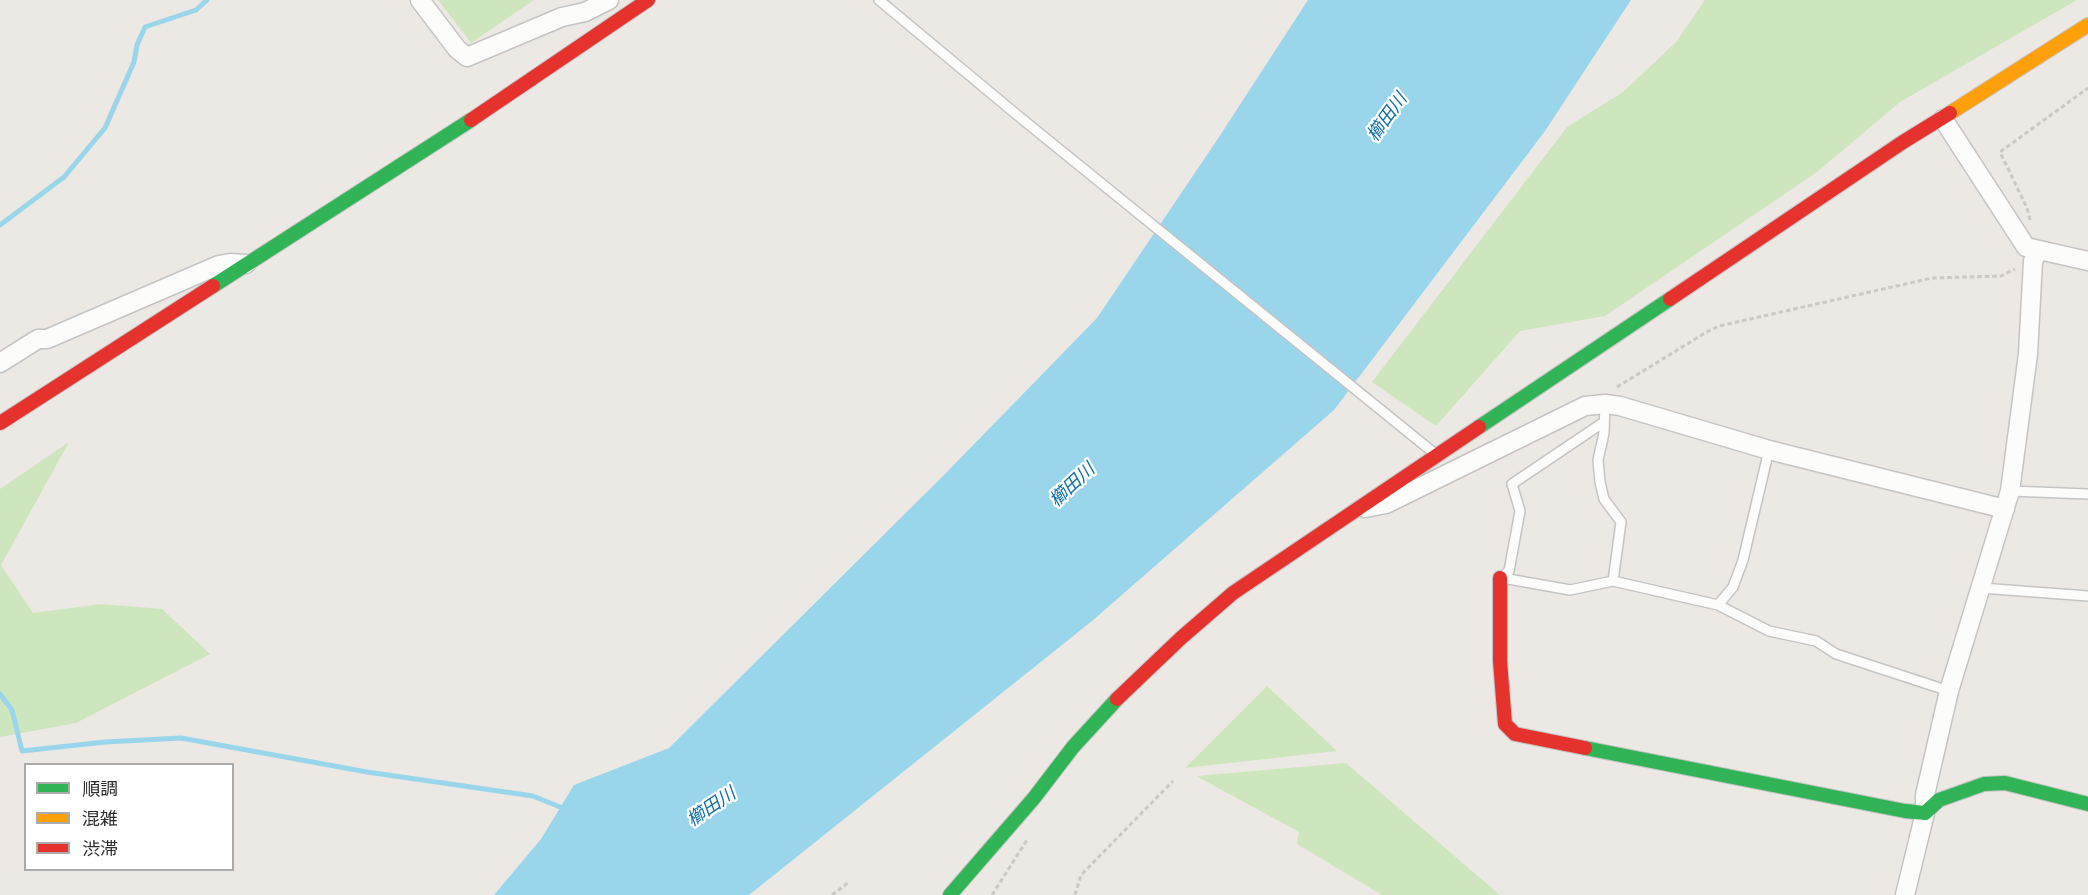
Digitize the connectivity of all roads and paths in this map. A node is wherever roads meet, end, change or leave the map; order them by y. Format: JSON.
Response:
{"nodes":[{"id":1,"x":420,"y":0,"type":"edge"},
{"id":2,"x":609,"y":0,"type":"edge"},
{"id":3,"x":648,"y":0,"type":"edge"},
{"id":4,"x":879,"y":0,"type":"edge"},
{"id":5,"x":2088,"y":25,"type":"edge"},
{"id":6,"x":2088,"y":88,"type":"edge"},
{"id":7,"x":1943,"y":119,"type":"junction"},
{"id":8,"x":2036,"y":256,"type":"junction"},
{"id":9,"x":2088,"y":261,"type":"edge"},
{"id":10,"x":248,"y":264,"type":"junction"},
{"id":11,"x":0,"y":363,"type":"edge"},
{"id":12,"x":1615,"y":388,"type":"dead end"},
{"id":13,"x":1605,"y":413,"type":"junction"},
{"id":14,"x":0,"y":423,"type":"edge"},
{"id":15,"x":1769,"y":450,"type":"junction"},
{"id":16,"x":1436,"y":455,"type":"junction"},
{"id":17,"x":2010,"y":491,"type":"junction"},
{"id":18,"x":2088,"y":494,"type":"edge"},
{"id":19,"x":1357,"y":509,"type":"junction"},
{"id":20,"x":2005,"y":509,"type":"junction"},
{"id":21,"x":1500,"y":578,"type":"junction"},
{"id":22,"x":1613,"y":581,"type":"junction"},
{"id":23,"x":1981,"y":588,"type":"junction"},
{"id":24,"x":2088,"y":596,"type":"edge"},
{"id":25,"x":1718,"y":605,"type":"junction"},
{"id":26,"x":1949,"y":691,"type":"junction"},
{"id":27,"x":1173,"y":781,"type":"dead end"},
{"id":28,"x":2088,"y":804,"type":"edge"},
{"id":29,"x":1925,"y":813,"type":"junction"},
{"id":30,"x":848,"y":883,"type":"dead end"},
{"id":31,"x":832,"y":895,"type":"edge"},
{"id":32,"x":950,"y":895,"type":"edge"},
{"id":33,"x":1075,"y":895,"type":"edge"},
{"id":34,"x":1905,"y":895,"type":"edge"}],
"edges":[{"from":1,"to":2,"type":"street"},
{"from":3,"to":10,"type":"street"},
{"from":4,"to":16,"type":"lane"},
{"from":5,"to":7,"type":"street"},
{"from":6,"to":8,"type":"path"},
{"from":7,"to":8,"type":"street"},
{"from":7,"to":16,"type":"street"},
{"from":8,"to":9,"type":"street"},
{"from":8,"to":12,"type":"path"},
{"from":8,"to":17,"type":"street"},
{"from":10,"to":11,"type":"street"},
{"from":10,"to":14,"type":"street"},
{"from":13,"to":15,"type":"street"},
{"from":13,"to":19,"type":"street"},
{"from":13,"to":21,"type":"lane"},
{"from":13,"to":22,"type":"lane"},
{"from":15,"to":20,"type":"street"},
{"from":15,"to":25,"type":"lane"},
{"from":16,"to":19,"type":"street"},
{"from":17,"to":18,"type":"lane"},
{"from":17,"to":20,"type":"street"},
{"from":19,"to":32,"type":"street"},
{"from":20,"to":23,"type":"street"},
{"from":21,"to":22,"type":"lane"},
{"from":21,"to":29,"type":"street"},
{"from":22,"to":25,"type":"lane"},
{"from":23,"to":24,"type":"lane"},
{"from":23,"to":26,"type":"street"},
{"from":25,"to":26,"type":"lane"},
{"from":26,"to":29,"type":"street"},
{"from":27,"to":33,"type":"path"},
{"from":28,"to":29,"type":"street"},
{"from":29,"to":34,"type":"street"},
{"from":30,"to":31,"type":"path"}]}
